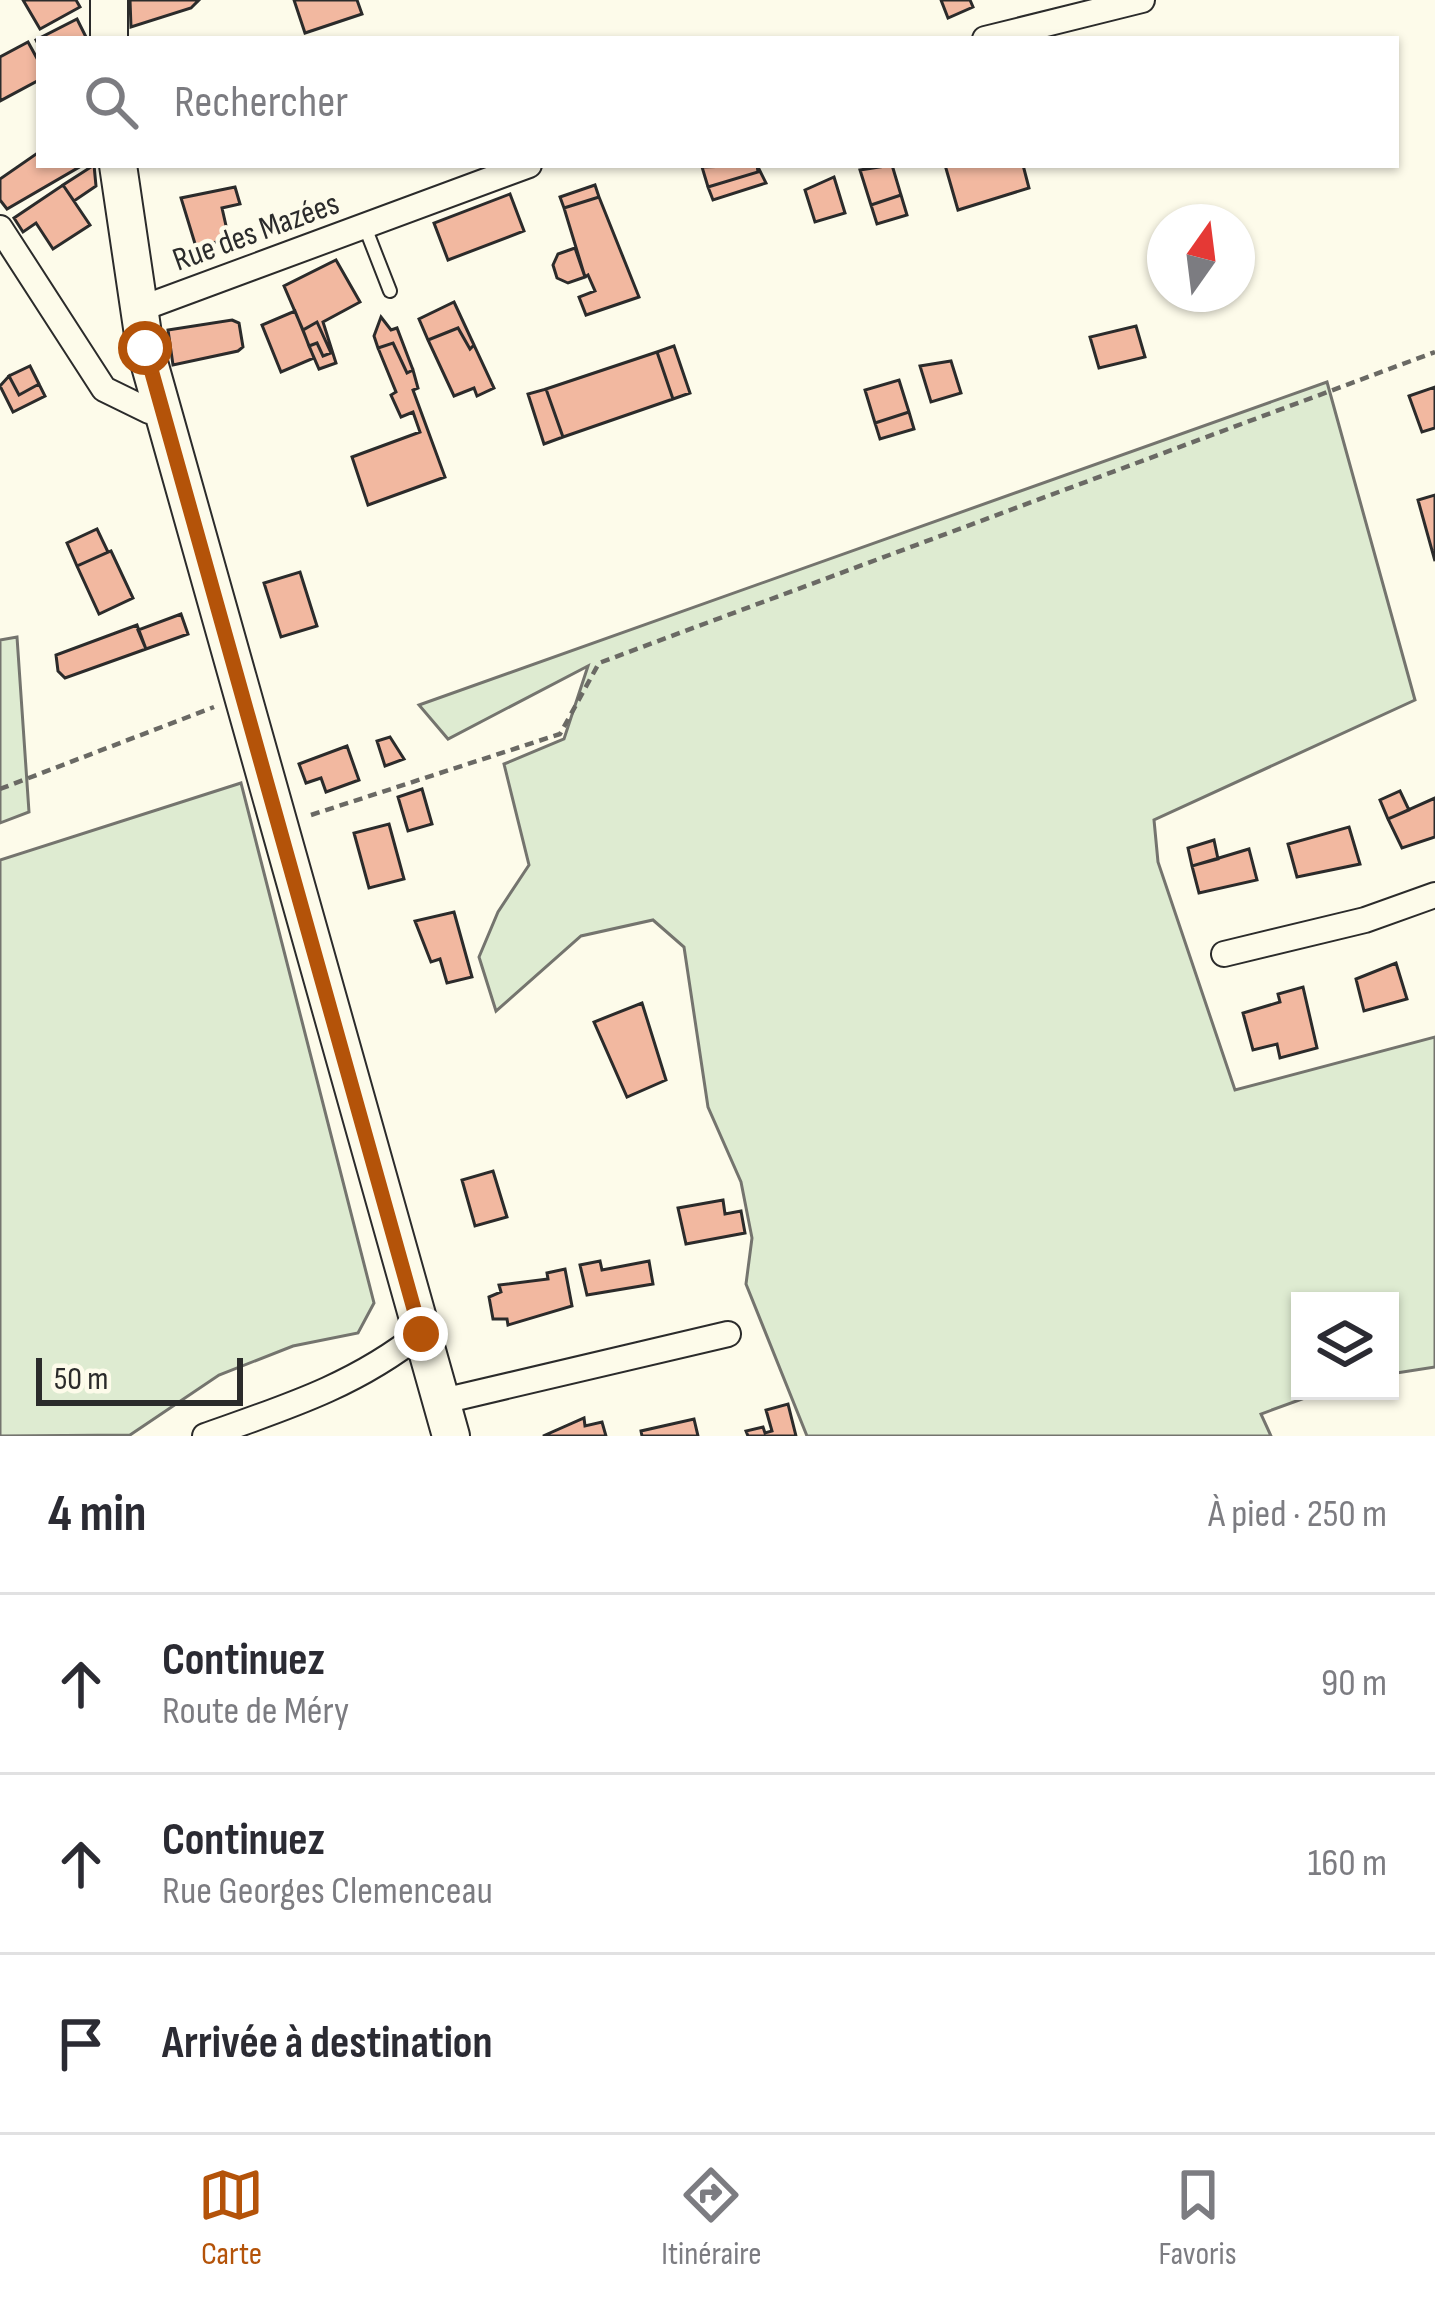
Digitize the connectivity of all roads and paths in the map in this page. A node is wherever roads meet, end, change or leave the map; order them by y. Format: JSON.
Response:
{"nodes":[{"id":1,"x":109,"y":0,"type":"edge"},
{"id":2,"x":1142,"y":0,"type":"edge"},
{"id":3,"x":109,"y":36,"type":"edge"},
{"id":4,"x":998,"y":36,"type":"edge"},
{"id":5,"x":118,"y":168,"type":"edge"},
{"id":6,"x":521,"y":168,"type":"edge"},
{"id":7,"x":365,"y":227,"type":"junction"},
{"id":8,"x":0,"y":228,"type":"edge"},
{"id":9,"x":390,"y":291,"type":"dead end"},
{"id":10,"x":140,"y":309,"type":"junction"},
{"id":11,"x":1435,"y":352,"type":"edge"},
{"id":12,"x":161,"y":406,"type":"junction"},
{"id":13,"x":242,"y":697,"type":"junction"},
{"id":14,"x":0,"y":789,"type":"edge"},
{"id":15,"x":278,"y":826,"type":"junction"},
{"id":16,"x":1435,"y":895,"type":"edge"},
{"id":17,"x":1224,"y":954,"type":"dead end"},
{"id":18,"x":421,"y":1334,"type":"junction"},
{"id":19,"x":728,"y":1334,"type":"dead end"},
{"id":20,"x":447,"y":1419,"type":"edge"},
{"id":21,"x":206,"y":1436,"type":"edge"}],
"edges":[{"from":1,"to":3,"type":"main road"},
{"from":2,"to":4,"type":"street"},
{"from":5,"to":10,"type":"main road"},
{"from":6,"to":7,"type":"street","name":"Rue des Mazées"},
{"from":7,"to":9,"type":"lane"},
{"from":7,"to":10,"type":"street","name":"Rue des Mazées"},
{"from":8,"to":12,"type":"street"},
{"from":10,"to":12,"type":"main road"},
{"from":11,"to":15,"type":"path"},
{"from":12,"to":13,"type":"main road"},
{"from":13,"to":14,"type":"path"},
{"from":13,"to":15,"type":"main road"},
{"from":15,"to":18,"type":"main road"},
{"from":16,"to":17,"type":"street"},
{"from":18,"to":20,"type":"main road"},
{"from":18,"to":21,"type":"street"},
{"from":19,"to":20,"type":"street"}]}
